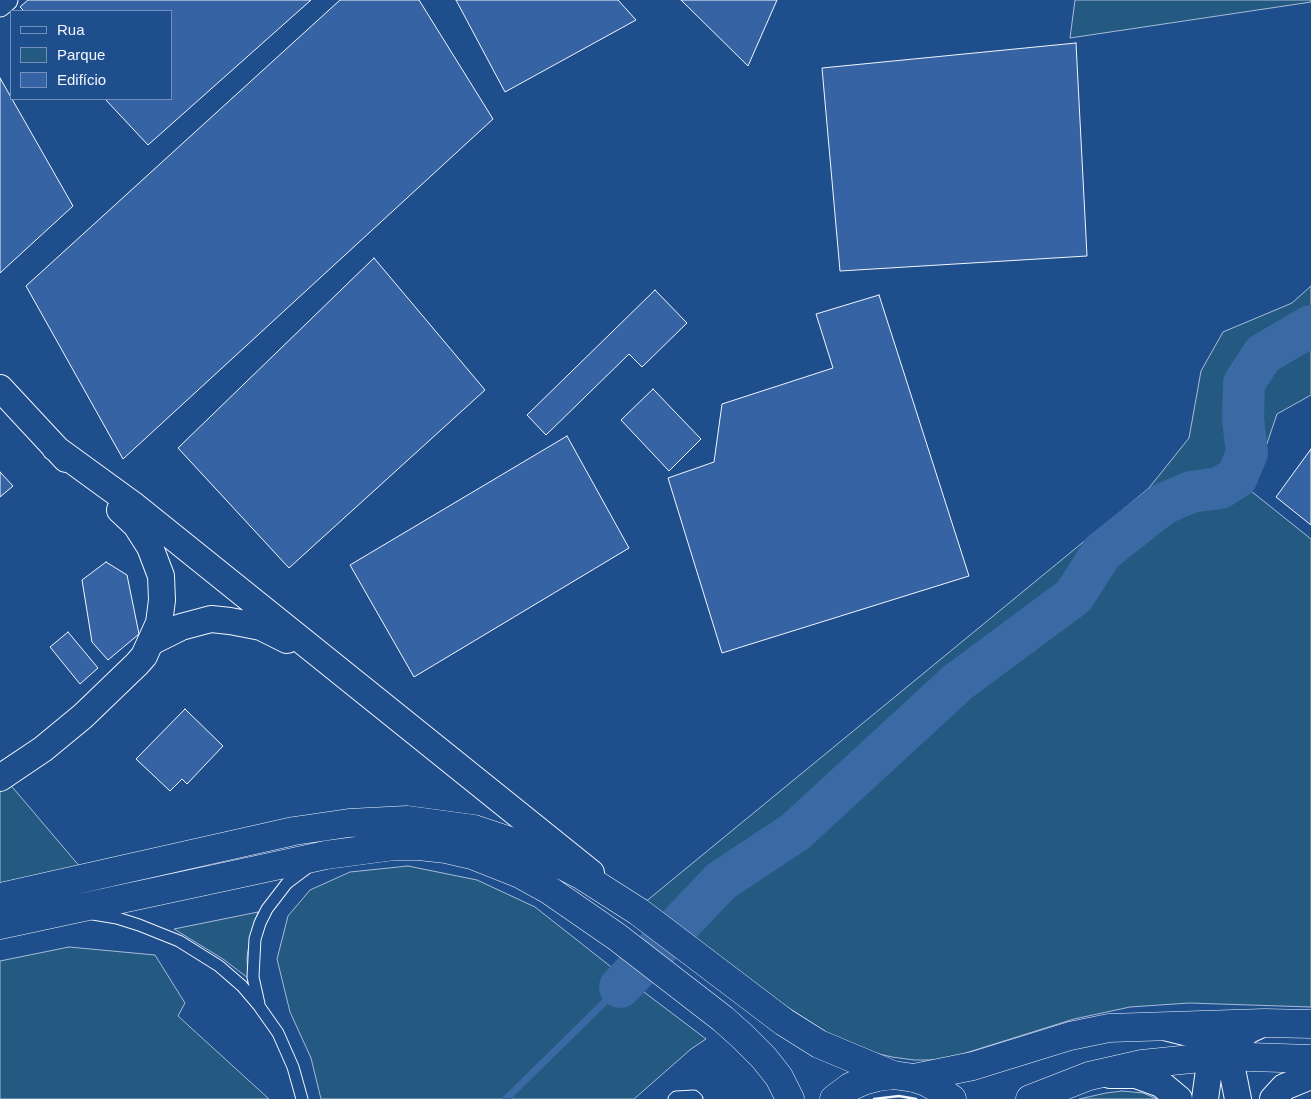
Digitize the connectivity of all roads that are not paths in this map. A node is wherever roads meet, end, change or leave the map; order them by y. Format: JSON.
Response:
{"nodes":[{"id":1,"x":7,"y":0,"type":"edge"},
{"id":2,"x":0,"y":6,"type":"edge"},
{"id":3,"x":0,"y":388,"type":"edge"},
{"id":4,"x":54,"y":448,"type":"junction"},
{"id":5,"x":151,"y":642,"type":"junction"},
{"id":6,"x":338,"y":668,"type":"junction"},
{"id":7,"x":0,"y":778,"type":"edge"},
{"id":8,"x":326,"y":855,"type":"junction"},
{"id":9,"x":0,"y":897,"type":"edge"},
{"id":10,"x":639,"y":912,"type":"junction"},
{"id":11,"x":60,"y":913,"type":"junction"},
{"id":12,"x":0,"y":925,"type":"edge"},
{"id":13,"x":260,"y":1006,"type":"junction"},
{"id":14,"x":1264,"y":1023,"type":"junction"},
{"id":15,"x":1311,"y":1024,"type":"edge"},
{"id":16,"x":1159,"y":1026,"type":"junction"},
{"id":17,"x":1220,"y":1056,"type":"junction"},
{"id":18,"x":1311,"y":1059,"type":"edge"},
{"id":19,"x":1089,"y":1076,"type":"junction"},
{"id":20,"x":1311,"y":1076,"type":"edge"},
{"id":21,"x":903,"y":1077,"type":"junction"},
{"id":22,"x":302,"y":1099,"type":"edge"},
{"id":23,"x":674,"y":1099,"type":"edge"},
{"id":24,"x":697,"y":1099,"type":"edge"},
{"id":25,"x":790,"y":1099,"type":"edge"},
{"id":26,"x":834,"y":1099,"type":"edge"},
{"id":27,"x":952,"y":1099,"type":"edge"},
{"id":28,"x":1030,"y":1099,"type":"edge"},
{"id":29,"x":1179,"y":1099,"type":"edge"},
{"id":30,"x":1205,"y":1099,"type":"edge"},
{"id":31,"x":1238,"y":1099,"type":"edge"},
{"id":32,"x":1273,"y":1099,"type":"edge"}],
"edges":[{"from":1,"to":2,"type":"street"},
{"from":3,"to":4,"type":"street"},
{"from":4,"to":5,"type":"street"},
{"from":4,"to":6,"type":"street"},
{"from":5,"to":6,"type":"street"},
{"from":5,"to":7,"type":"street"},
{"from":6,"to":10,"type":"street"},
{"from":8,"to":11,"type":"main road"},
{"from":8,"to":13,"type":"lane"},
{"from":8,"to":25,"type":"main road"},
{"from":9,"to":10,"type":"main road"},
{"from":10,"to":21,"type":"main road"},
{"from":11,"to":12,"type":"main road"},
{"from":11,"to":13,"type":"lane"},
{"from":13,"to":22,"type":"lane"},
{"from":14,"to":15,"type":"main road"},
{"from":14,"to":16,"type":"main road"},
{"from":14,"to":17,"type":"street"},
{"from":16,"to":17,"type":"street"},
{"from":16,"to":21,"type":"main road"},
{"from":17,"to":18,"type":"main road"},
{"from":17,"to":19,"type":"main road"},
{"from":17,"to":30,"type":"street"},
{"from":17,"to":31,"type":"street"},
{"from":19,"to":28,"type":"main road"},
{"from":19,"to":29,"type":"street"},
{"from":20,"to":32,"type":"street"},
{"from":21,"to":26,"type":"main road"},
{"from":21,"to":27,"type":"main road"},
{"from":23,"to":24,"type":"lane"}]}
